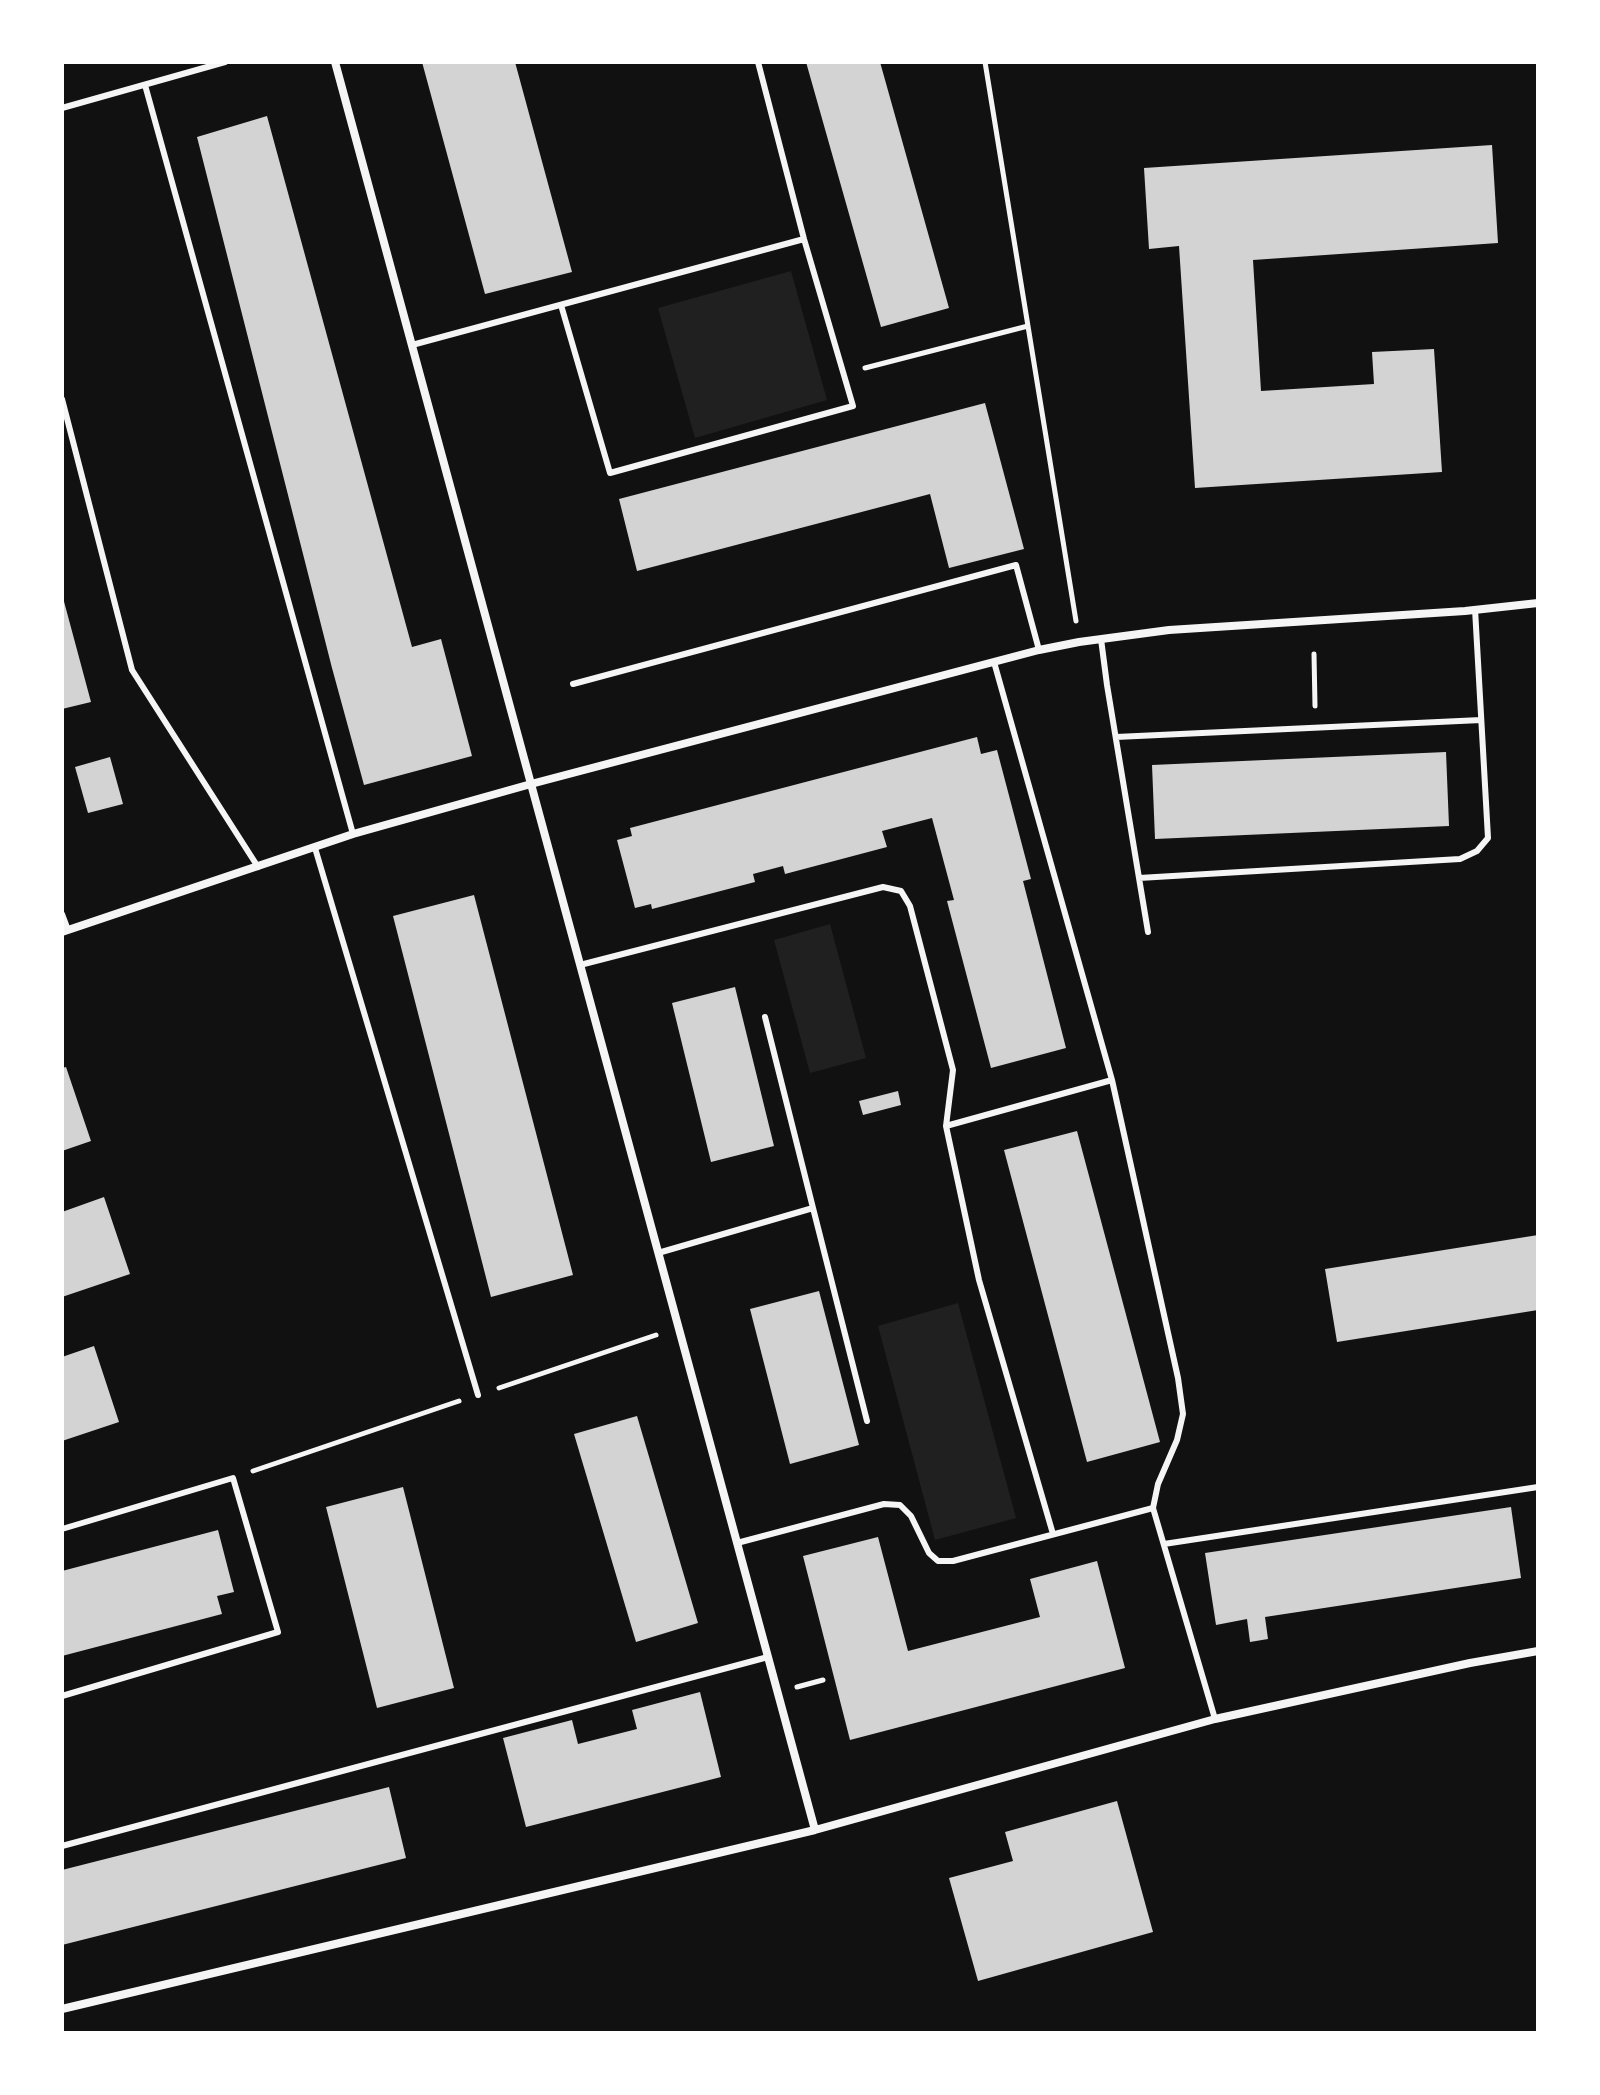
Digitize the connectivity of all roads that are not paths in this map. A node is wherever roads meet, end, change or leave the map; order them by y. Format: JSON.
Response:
{"nodes":[{"id":1,"x":225,"y":62,"type":"edge"},
{"id":2,"x":335,"y":62,"type":"edge"},
{"id":3,"x":758,"y":62,"type":"edge"},
{"id":4,"x":145,"y":85,"type":"junction"},
{"id":5,"x":62,"y":108,"type":"edge"},
{"id":6,"x":804,"y":239,"type":"junction"},
{"id":7,"x":561,"y":305,"type":"junction"},
{"id":8,"x":412,"y":345,"type":"junction"},
{"id":9,"x":62,"y":399,"type":"edge"},
{"id":10,"x":1538,"y":603,"type":"edge"},
{"id":11,"x":1475,"y":609,"type":"junction"},
{"id":12,"x":1101,"y":639,"type":"junction"},
{"id":13,"x":1039,"y":650,"type":"junction"},
{"id":14,"x":994,"y":662,"type":"junction"},
{"id":15,"x":573,"y":684,"type":"dead end"},
{"id":16,"x":1481,"y":720,"type":"junction"},
{"id":17,"x":1116,"y":737,"type":"junction"},
{"id":18,"x":531,"y":784,"type":"junction"},
{"id":19,"x":353,"y":834,"type":"junction"},
{"id":20,"x":315,"y":848,"type":"junction"},
{"id":21,"x":258,"y":867,"type":"junction"},
{"id":22,"x":1139,"y":878,"type":"junction"},
{"id":23,"x":62,"y":914,"type":"edge"},
{"id":24,"x":65,"y":931,"type":"edge"},
{"id":25,"x":1148,"y":932,"type":"dead end"},
{"id":26,"x":580,"y":965,"type":"junction"},
{"id":27,"x":765,"y":1017,"type":"dead end"},
{"id":28,"x":1112,"y":1080,"type":"junction"},
{"id":29,"x":946,"y":1126,"type":"junction"},
{"id":30,"x":813,"y":1208,"type":"junction"},
{"id":31,"x":658,"y":1253,"type":"junction"},
{"id":32,"x":478,"y":1395,"type":"dead end"},
{"id":33,"x":867,"y":1421,"type":"dead end"},
{"id":34,"x":1538,"y":1487,"type":"edge"},
{"id":35,"x":1153,"y":1508,"type":"junction"},
{"id":36,"x":62,"y":1529,"type":"edge"},
{"id":37,"x":1053,"y":1534,"type":"junction"},
{"id":38,"x":737,"y":1543,"type":"junction"},
{"id":39,"x":1164,"y":1544,"type":"junction"},
{"id":40,"x":1538,"y":1651,"type":"edge"},
{"id":41,"x":768,"y":1657,"type":"junction"},
{"id":42,"x":62,"y":1696,"type":"edge"},
{"id":43,"x":1215,"y":1719,"type":"junction"},
{"id":44,"x":815,"y":1830,"type":"junction"},
{"id":45,"x":62,"y":1846,"type":"edge"},
{"id":46,"x":62,"y":2009,"type":"edge"}],
"edges":[{"from":1,"to":4,"type":"lane"},
{"from":2,"to":8,"type":"street"},
{"from":3,"to":6,"type":"lane"},
{"from":4,"to":5,"type":"lane"},
{"from":4,"to":19,"type":"lane"},
{"from":6,"to":7,"type":"lane"},
{"from":6,"to":7,"type":"lane"},
{"from":7,"to":8,"type":"lane"},
{"from":8,"to":18,"type":"street"},
{"from":9,"to":21,"type":"lane"},
{"from":10,"to":11,"type":"street"},
{"from":11,"to":12,"type":"street"},
{"from":11,"to":16,"type":"lane"},
{"from":12,"to":13,"type":"street"},
{"from":12,"to":17,"type":"lane"},
{"from":13,"to":14,"type":"street"},
{"from":13,"to":15,"type":"lane"},
{"from":14,"to":18,"type":"street"},
{"from":14,"to":28,"type":"lane"},
{"from":16,"to":17,"type":"lane"},
{"from":16,"to":22,"type":"lane"},
{"from":17,"to":22,"type":"lane"},
{"from":18,"to":19,"type":"street"},
{"from":18,"to":26,"type":"street"},
{"from":19,"to":20,"type":"street"},
{"from":20,"to":21,"type":"street"},
{"from":20,"to":32,"type":"lane"},
{"from":21,"to":24,"type":"street"},
{"from":22,"to":25,"type":"lane"},
{"from":23,"to":24,"type":"lane"},
{"from":26,"to":29,"type":"lane"},
{"from":26,"to":31,"type":"street"},
{"from":27,"to":30,"type":"lane"},
{"from":28,"to":29,"type":"lane"},
{"from":28,"to":35,"type":"lane"},
{"from":29,"to":37,"type":"lane"},
{"from":30,"to":31,"type":"lane"},
{"from":30,"to":33,"type":"lane"},
{"from":31,"to":38,"type":"street"},
{"from":34,"to":39,"type":"lane"},
{"from":35,"to":37,"type":"lane"},
{"from":35,"to":39,"type":"lane"},
{"from":36,"to":42,"type":"lane"},
{"from":37,"to":38,"type":"lane"},
{"from":38,"to":41,"type":"street"},
{"from":39,"to":43,"type":"lane"},
{"from":40,"to":43,"type":"street"},
{"from":41,"to":44,"type":"street"},
{"from":41,"to":45,"type":"lane"},
{"from":43,"to":44,"type":"street"},
{"from":44,"to":46,"type":"street"}]}
